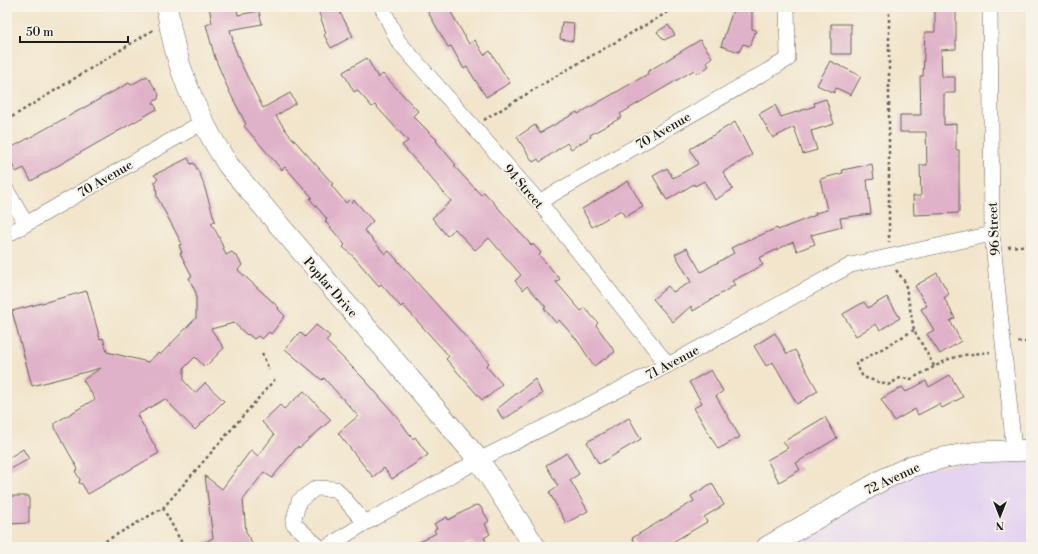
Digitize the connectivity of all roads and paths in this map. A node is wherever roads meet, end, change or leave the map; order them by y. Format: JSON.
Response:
{"nodes":[{"id":1,"x":382,"y":7,"type":"edge"},
{"id":2,"x":677,"y":7,"type":"edge"},
{"id":3,"x":787,"y":7,"type":"edge"},
{"id":4,"x":889,"y":7,"type":"edge"},
{"id":5,"x":990,"y":7,"type":"edge"},
{"id":6,"x":168,"y":14,"type":"edge"},
{"id":7,"x":7,"y":120,"type":"edge"},
{"id":8,"x":203,"y":122,"type":"junction"},
{"id":9,"x":473,"y":127,"type":"junction"},
{"id":10,"x":7,"y":191,"type":"edge"},
{"id":11,"x":539,"y":202,"type":"junction"},
{"id":12,"x":26,"y":224,"type":"junction"},
{"id":13,"x":7,"y":235,"type":"edge"},
{"id":14,"x":993,"y":241,"type":"junction"},
{"id":15,"x":1031,"y":245,"type":"edge"},
{"id":16,"x":889,"y":256,"type":"junction"},
{"id":17,"x":914,"y":330,"type":"junction"},
{"id":18,"x":1003,"y":342,"type":"junction"},
{"id":19,"x":262,"y":354,"type":"dead end"},
{"id":20,"x":668,"y":364,"type":"junction"},
{"id":21,"x":934,"y":366,"type":"junction"},
{"id":22,"x":269,"y":370,"type":"dead end"},
{"id":23,"x":276,"y":378,"type":"dead end"},
{"id":24,"x":1023,"y":450,"type":"edge"},
{"id":25,"x":479,"y":460,"type":"junction"},
{"id":26,"x":163,"y":508,"type":"junction"},
{"id":27,"x":364,"y":523,"type":"junction"},
{"id":28,"x":95,"y":547,"type":"edge"},
{"id":29,"x":184,"y":547,"type":"edge"},
{"id":30,"x":319,"y":547,"type":"edge"},
{"id":31,"x":326,"y":547,"type":"edge"},
{"id":32,"x":535,"y":547,"type":"edge"},
{"id":33,"x":767,"y":547,"type":"edge"}],
"edges":[{"from":1,"to":9,"type":"street","name":"94 Street"},
{"from":2,"to":9,"type":"path"},
{"from":3,"to":11,"type":"street","name":"70 Avenue"},
{"from":4,"to":16,"type":"path"},
{"from":5,"to":14,"type":"street","name":"96 Street"},
{"from":6,"to":7,"type":"path"},
{"from":6,"to":8,"type":"street","name":"Poplar Drive"},
{"from":8,"to":12,"type":"street","name":"70 Avenue"},
{"from":8,"to":25,"type":"street","name":"Poplar Drive"},
{"from":9,"to":11,"type":"street","name":"94 Street"},
{"from":10,"to":12,"type":"street"},
{"from":11,"to":20,"type":"street","name":"94 Street"},
{"from":12,"to":13,"type":"street","name":"70 Avenue"},
{"from":14,"to":15,"type":"path"},
{"from":14,"to":16,"type":"street","name":"71 Avenue"},
{"from":14,"to":18,"type":"street","name":"96 Street"},
{"from":16,"to":17,"type":"path"},
{"from":16,"to":20,"type":"street","name":"71 Avenue"},
{"from":17,"to":21,"type":"path"},
{"from":17,"to":21,"type":"path"},
{"from":18,"to":21,"type":"path"},
{"from":18,"to":24,"type":"street","name":"96 Street"},
{"from":19,"to":22,"type":"path"},
{"from":20,"to":25,"type":"street","name":"71 Avenue"},
{"from":23,"to":26,"type":"path"},
{"from":24,"to":33,"type":"street","name":"72 Avenue"},
{"from":25,"to":27,"type":"street","name":"71 Avenue"},
{"from":25,"to":32,"type":"street","name":"Poplar Drive"},
{"from":26,"to":28,"type":"path"},
{"from":26,"to":29,"type":"path"},
{"from":27,"to":30,"type":"street"},
{"from":27,"to":31,"type":"street","name":"71 Avenue"}]}
